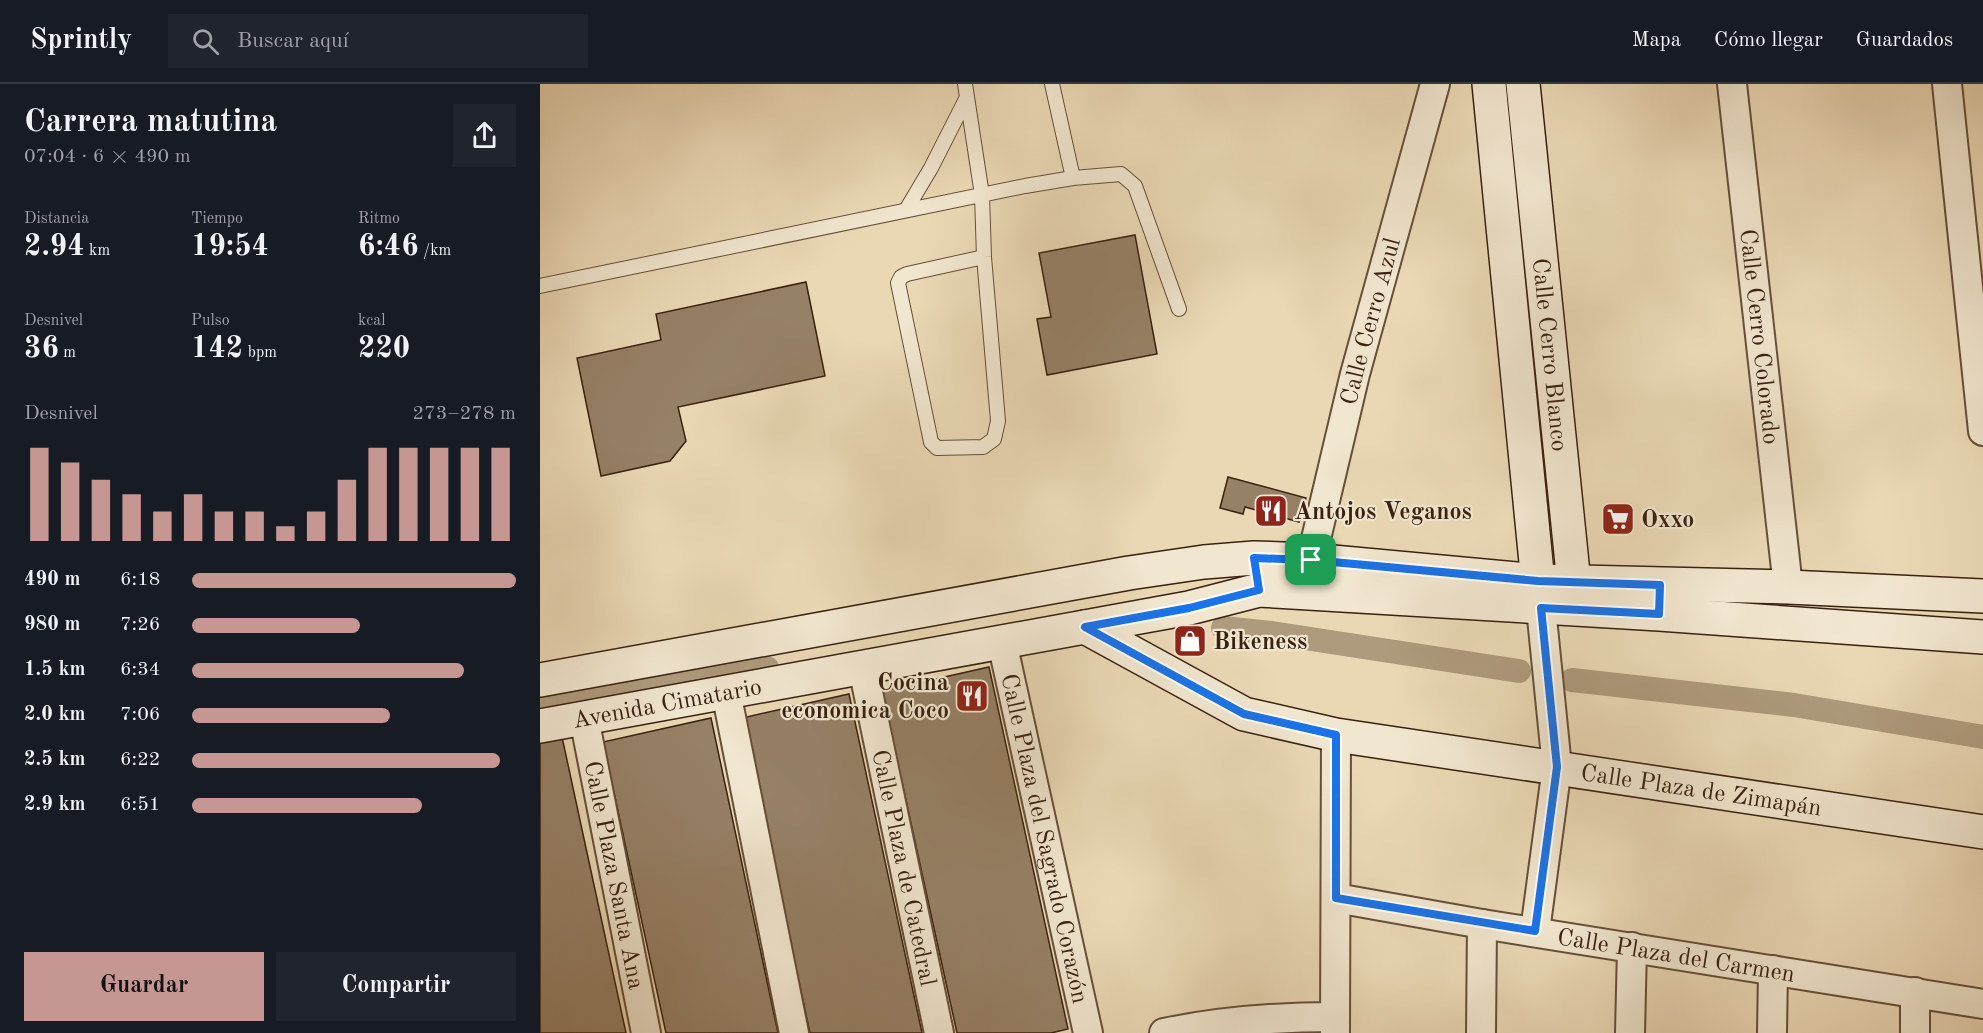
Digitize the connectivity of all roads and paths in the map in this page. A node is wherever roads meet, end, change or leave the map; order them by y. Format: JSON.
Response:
{"nodes":[{"id":1,"x":1052,"y":84,"type":"edge"},
{"id":2,"x":1435,"y":84,"type":"edge"},
{"id":3,"x":1488,"y":84,"type":"edge"},
{"id":4,"x":1522,"y":84,"type":"edge"},
{"id":5,"x":1732,"y":84,"type":"edge"},
{"id":6,"x":1947,"y":84,"type":"edge"},
{"id":7,"x":966,"y":90,"type":"edge"},
{"id":8,"x":1073,"y":178,"type":"junction"},
{"id":9,"x":981,"y":195,"type":"junction"},
{"id":10,"x":906,"y":210,"type":"junction"},
{"id":11,"x":984,"y":258,"type":"junction"},
{"id":12,"x":540,"y":286,"type":"edge"},
{"id":13,"x":1179,"y":309,"type":"dead end"},
{"id":14,"x":1983,"y":431,"type":"edge"},
{"id":15,"x":1254,"y":558,"type":"junction"},
{"id":16,"x":1311,"y":560,"type":"junction"},
{"id":17,"x":1574,"y":583,"type":"junction"},
{"id":18,"x":1788,"y":586,"type":"junction"},
{"id":19,"x":1259,"y":590,"type":"junction"},
{"id":20,"x":1540,"y":594,"type":"junction"},
{"id":21,"x":1983,"y":596,"type":"edge"},
{"id":22,"x":1659,"y":599,"type":"junction"},
{"id":23,"x":1085,"y":627,"type":"junction"},
{"id":24,"x":1983,"y":637,"type":"edge"},
{"id":25,"x":1002,"y":642,"type":"junction"},
{"id":26,"x":863,"y":668,"type":"junction"},
{"id":27,"x":540,"y":680,"type":"edge"},
{"id":28,"x":726,"y":692,"type":"junction"},
{"id":29,"x":584,"y":718,"type":"junction"},
{"id":30,"x":540,"y":726,"type":"edge"},
{"id":31,"x":1336,"y":735,"type":"junction"},
{"id":32,"x":1557,"y":767,"type":"junction"},
{"id":33,"x":1983,"y":832,"type":"edge"},
{"id":34,"x":1336,"y":898,"type":"junction"},
{"id":35,"x":1482,"y":924,"type":"junction"},
{"id":36,"x":1535,"y":931,"type":"junction"},
{"id":37,"x":1632,"y":947,"type":"junction"},
{"id":38,"x":1773,"y":970,"type":"junction"},
{"id":39,"x":1915,"y":992,"type":"junction"},
{"id":40,"x":1983,"y":1004,"type":"edge"},
{"id":41,"x":1335,"y":1025,"type":"edge"},
{"id":42,"x":646,"y":1033,"type":"edge"},
{"id":43,"x":794,"y":1033,"type":"edge"},
{"id":44,"x":939,"y":1033,"type":"edge"},
{"id":45,"x":1088,"y":1033,"type":"edge"},
{"id":46,"x":1164,"y":1033,"type":"edge"},
{"id":47,"x":1481,"y":1033,"type":"edge"},
{"id":48,"x":1630,"y":1033,"type":"edge"},
{"id":49,"x":1772,"y":1033,"type":"edge"},
{"id":50,"x":1915,"y":1033,"type":"edge"}],
"edges":[{"from":1,"to":8,"type":"lane"},
{"from":2,"to":16,"type":"street","name":"Calle Cerro Azul"},
{"from":3,"to":20,"type":"street","name":"Calle Cerro Blanco"},
{"from":4,"to":17,"type":"street","name":"Calle Cerro Blanco"},
{"from":5,"to":18,"type":"street","name":"Calle Cerro Colorado"},
{"from":6,"to":14,"type":"street"},
{"from":7,"to":9,"type":"lane"},
{"from":7,"to":10,"type":"lane"},
{"from":8,"to":9,"type":"lane"},
{"from":8,"to":13,"type":"lane"},
{"from":9,"to":10,"type":"lane"},
{"from":9,"to":11,"type":"lane"},
{"from":10,"to":12,"type":"lane"},
{"from":11,"to":11,"type":"lane"},
{"from":15,"to":16,"type":"street","name":"Avenida Cimatario"},
{"from":15,"to":19,"type":"street"},
{"from":15,"to":27,"type":"street","name":"Avenida Cimatario"},
{"from":16,"to":20,"type":"street","name":"Avenida Cimatario"},
{"from":17,"to":20,"type":"street"},
{"from":17,"to":22,"type":"street"},
{"from":18,"to":21,"type":"street"},
{"from":18,"to":22,"type":"street"},
{"from":19,"to":20,"type":"street","name":"Avenida Cimatario"},
{"from":19,"to":23,"type":"street","name":"Avenida Cimatario"},
{"from":20,"to":22,"type":"street"},
{"from":20,"to":32,"type":"street","name":"Calle Cerro Blanco"},
{"from":22,"to":24,"type":"street"},
{"from":23,"to":25,"type":"street","name":"Avenida Cimatario"},
{"from":23,"to":31,"type":"street","name":"Calle Plaza de Zimapán"},
{"from":25,"to":26,"type":"street","name":"Avenida Cimatario"},
{"from":25,"to":45,"type":"street","name":"Calle Plaza del Sagrado Corazón"},
{"from":26,"to":28,"type":"street","name":"Avenida Cimatario"},
{"from":26,"to":44,"type":"street","name":"Calle Plaza de Catedral"},
{"from":28,"to":29,"type":"street","name":"Avenida Cimatario"},
{"from":28,"to":43,"type":"street"},
{"from":29,"to":30,"type":"street","name":"Avenida Cimatario"},
{"from":29,"to":42,"type":"street","name":"Calle Plaza Santa Ana"},
{"from":31,"to":32,"type":"street","name":"Calle Plaza de Zimapán"},
{"from":31,"to":34,"type":"street"},
{"from":32,"to":33,"type":"street","name":"Calle Plaza de Zimapán"},
{"from":32,"to":36,"type":"street","name":"Calle Cerro Blanco"},
{"from":34,"to":35,"type":"street","name":"Calle Plaza del Carmen"},
{"from":34,"to":41,"type":"street"},
{"from":35,"to":36,"type":"street","name":"Calle Plaza del Carmen"},
{"from":35,"to":47,"type":"street"},
{"from":36,"to":37,"type":"street","name":"Calle Plaza del Carmen"},
{"from":37,"to":38,"type":"street","name":"Calle Plaza del Carmen"},
{"from":37,"to":48,"type":"street"},
{"from":38,"to":39,"type":"street","name":"Calle Plaza del Carmen"},
{"from":38,"to":49,"type":"street"},
{"from":39,"to":40,"type":"street","name":"Calle Plaza del Carmen"},
{"from":39,"to":50,"type":"street"},
{"from":41,"to":46,"type":"street"}]}
